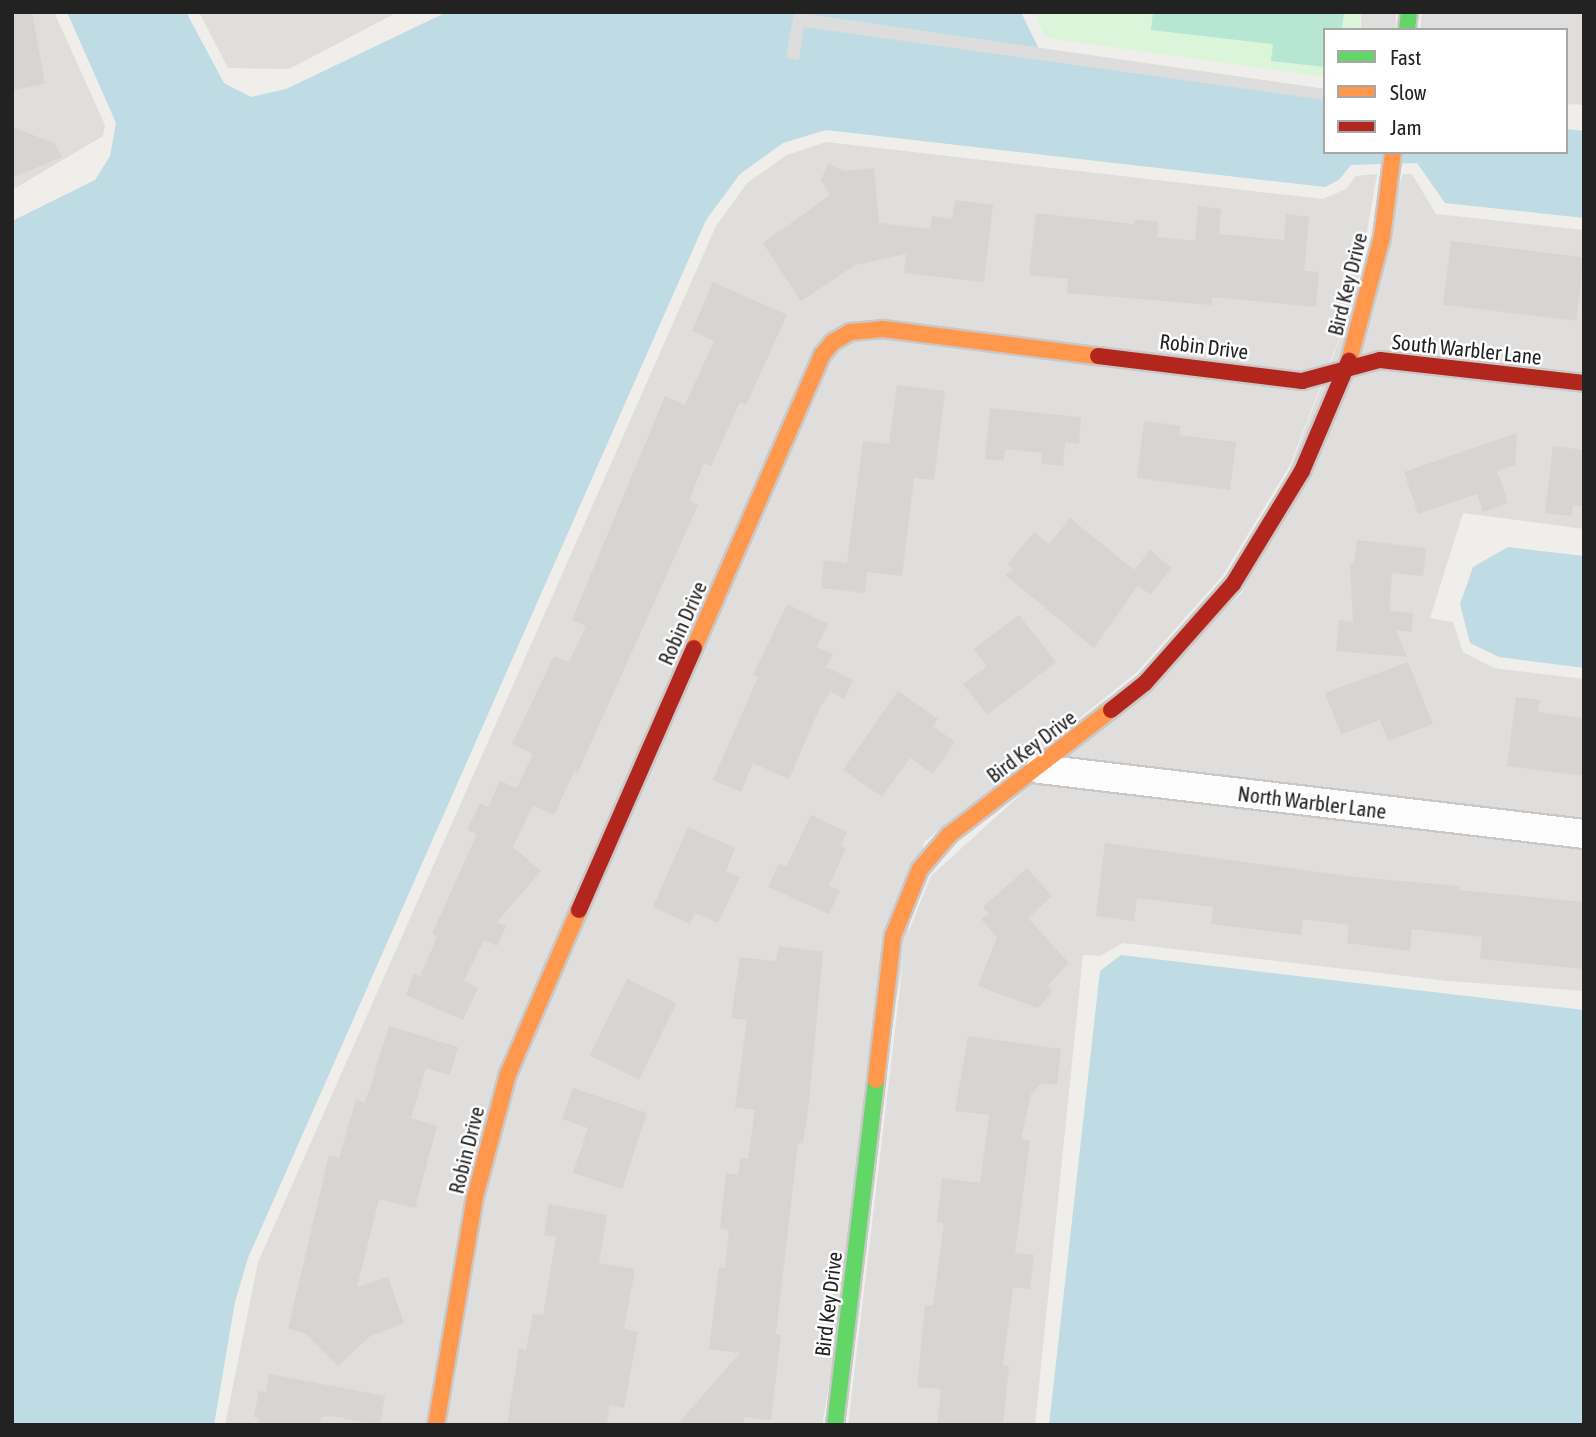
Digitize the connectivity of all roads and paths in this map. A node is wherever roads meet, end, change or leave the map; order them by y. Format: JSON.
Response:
{"nodes":[{"id":1,"x":1393,"y":154,"type":"edge"},
{"id":2,"x":1347,"y":368,"type":"junction"},
{"id":3,"x":1584,"y":383,"type":"edge"},
{"id":4,"x":1040,"y":769,"type":"junction"},
{"id":5,"x":1584,"y":834,"type":"edge"},
{"id":6,"x":436,"y":1425,"type":"edge"},
{"id":7,"x":835,"y":1425,"type":"edge"}],
"edges":[{"from":1,"to":2,"type":"street","name":"Bird Key Drive"},
{"from":2,"to":3,"type":"street","name":"South Warbler Lane"},
{"from":2,"to":4,"type":"street","name":"Bird Key Drive"},
{"from":2,"to":6,"type":"street","name":"Robin Drive"},
{"from":4,"to":5,"type":"street","name":"North Warbler Lane"},
{"from":4,"to":7,"type":"street","name":"Bird Key Drive"}]}
